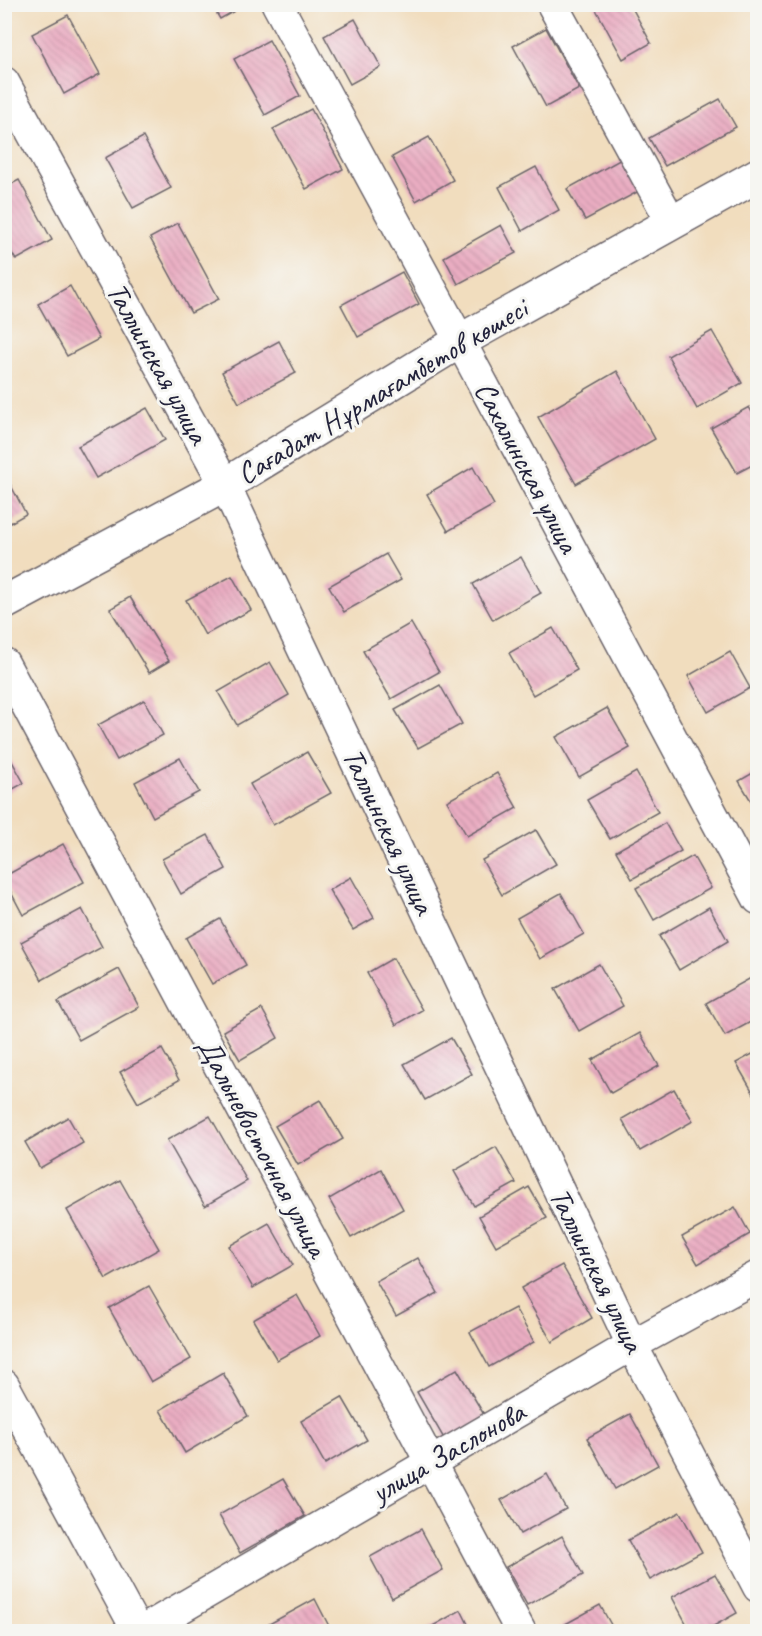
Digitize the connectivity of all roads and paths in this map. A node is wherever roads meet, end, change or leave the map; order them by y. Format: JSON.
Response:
{"nodes":[{"id":1,"x":277,"y":4,"type":"edge"},
{"id":2,"x":552,"y":4,"type":"edge"},
{"id":3,"x":4,"y":82,"type":"edge"},
{"id":4,"x":758,"y":175,"type":"edge"},
{"id":5,"x":672,"y":223,"type":"junction"},
{"id":6,"x":460,"y":341,"type":"junction"},
{"id":7,"x":225,"y":485,"type":"junction"},
{"id":8,"x":4,"y":603,"type":"edge"},
{"id":9,"x":4,"y":663,"type":"edge"},
{"id":10,"x":758,"y":899,"type":"edge"},
{"id":11,"x":758,"y":1276,"type":"edge"},
{"id":12,"x":632,"y":1345,"type":"junction"},
{"id":13,"x":4,"y":1385,"type":"edge"},
{"id":14,"x":432,"y":1462,"type":"junction"},
{"id":15,"x":758,"y":1587,"type":"edge"},
{"id":16,"x":139,"y":1632,"type":"edge"},
{"id":17,"x":521,"y":1632,"type":"edge"}],
"edges":[{"from":1,"to":6,"type":"street","name":"Сахалинская улица"},
{"from":2,"to":5,"type":"street"},
{"from":3,"to":7,"type":"street","name":"Таллинская улица"},
{"from":4,"to":5,"type":"main road","name":"Сағадат Нұрмағамбетов көшесі"},
{"from":5,"to":6,"type":"main road","name":"Сағадат Нұрмағамбетов көшесі"},
{"from":6,"to":7,"type":"main road","name":"Сағадат Нұрмағамбетов көшесі"},
{"from":6,"to":10,"type":"street","name":"Сахалинская улица"},
{"from":7,"to":8,"type":"main road","name":"Сағадат Нұрмағамбетов көшесі"},
{"from":7,"to":12,"type":"street","name":"Таллинская улица"},
{"from":9,"to":14,"type":"street","name":"Дальневосточная улица"},
{"from":11,"to":12,"type":"street","name":"улица Заслонова"},
{"from":12,"to":14,"type":"street","name":"улица Заслонова"},
{"from":12,"to":15,"type":"street","name":"Таллинская улица"},
{"from":13,"to":16,"type":"street"},
{"from":14,"to":16,"type":"street","name":"улица Заслонова"},
{"from":14,"to":17,"type":"street","name":"Дальневосточная улица"}]}
